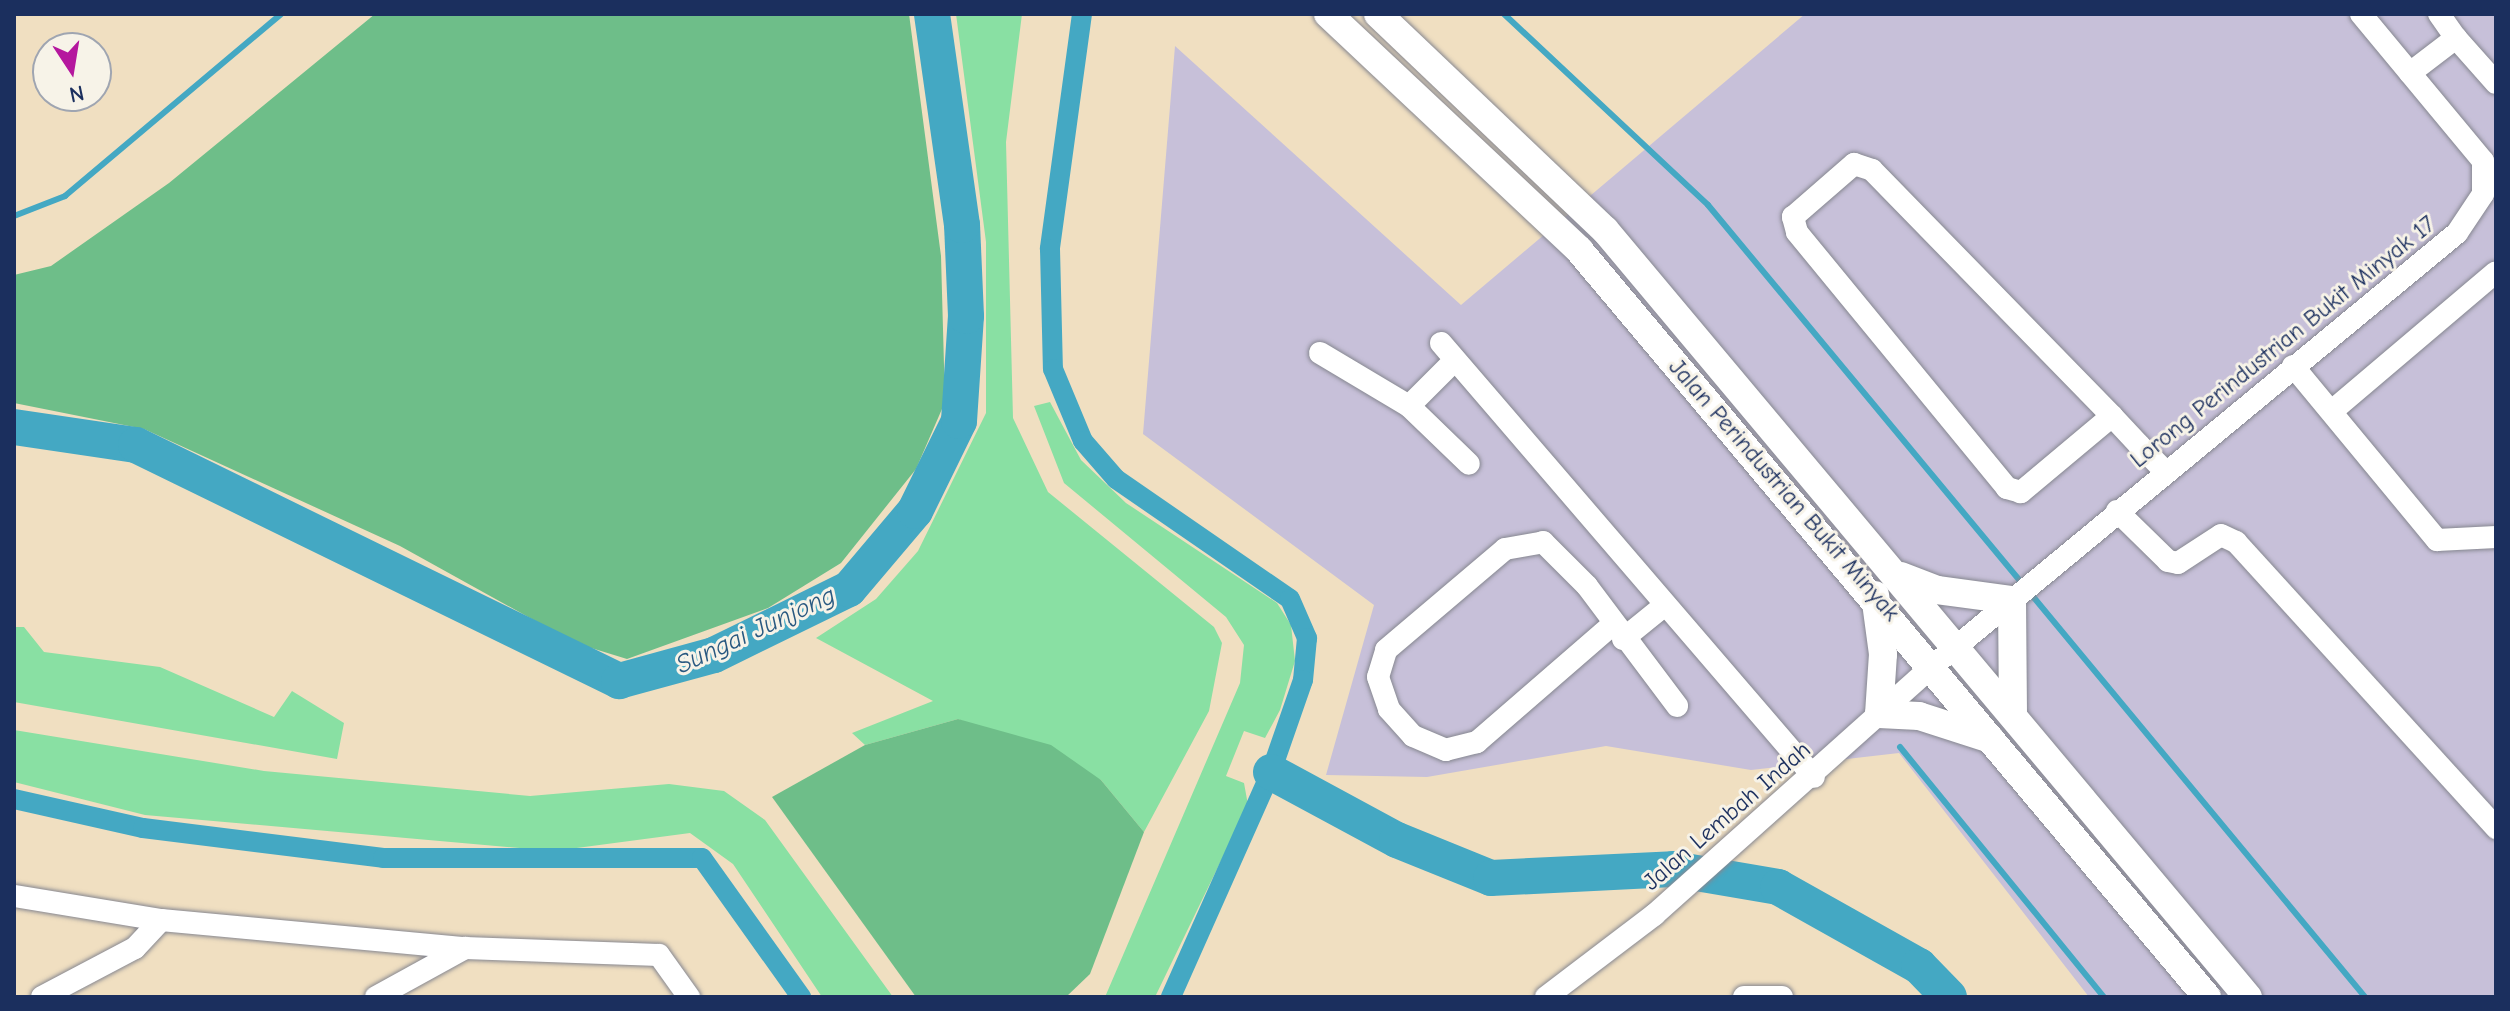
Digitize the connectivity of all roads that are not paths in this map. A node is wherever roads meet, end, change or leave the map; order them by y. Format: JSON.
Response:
{"nodes":[{"id":1,"x":1328,"y":14,"type":"edge"},
{"id":2,"x":1378,"y":14,"type":"edge"},
{"id":3,"x":2361,"y":14,"type":"edge"},
{"id":4,"x":2439,"y":14,"type":"edge"},
{"id":5,"x":2456,"y":38,"type":"junction"},
{"id":6,"x":2410,"y":73,"type":"junction"},
{"id":7,"x":2496,"y":83,"type":"edge"},
{"id":8,"x":2495,"y":273,"type":"edge"},
{"id":9,"x":1320,"y":353,"type":"dead end"},
{"id":10,"x":2293,"y":366,"type":"junction"},
{"id":11,"x":1409,"y":406,"type":"junction"},
{"id":12,"x":2332,"y":411,"type":"junction"},
{"id":13,"x":2112,"y":416,"type":"junction"},
{"id":14,"x":1469,"y":464,"type":"dead end"},
{"id":15,"x":2165,"y":471,"type":"junction"},
{"id":16,"x":2117,"y":511,"type":"junction"},
{"id":17,"x":2496,"y":537,"type":"edge"},
{"id":18,"x":1901,"y":576,"type":"junction"},
{"id":19,"x":2022,"y":593,"type":"junction"},
{"id":20,"x":1875,"y":595,"type":"junction"},
{"id":21,"x":1665,"y":605,"type":"junction"},
{"id":22,"x":1618,"y":632,"type":"junction"},
{"id":23,"x":1945,"y":656,"type":"junction"},
{"id":24,"x":1677,"y":706,"type":"dead end"},
{"id":25,"x":1879,"y":714,"type":"junction"},
{"id":26,"x":2013,"y":716,"type":"junction"},
{"id":27,"x":1994,"y":741,"type":"junction"},
{"id":28,"x":1814,"y":777,"type":"junction"},
{"id":29,"x":2496,"y":828,"type":"edge"},
{"id":30,"x":14,"y":896,"type":"edge"},
{"id":31,"x":161,"y":920,"type":"junction"},
{"id":32,"x":465,"y":948,"type":"junction"},
{"id":33,"x":42,"y":997,"type":"edge"},
{"id":34,"x":376,"y":997,"type":"edge"},
{"id":35,"x":689,"y":997,"type":"edge"},
{"id":36,"x":1546,"y":997,"type":"edge"},
{"id":37,"x":1745,"y":997,"type":"edge"},
{"id":38,"x":1782,"y":997,"type":"edge"},
{"id":39,"x":2207,"y":997,"type":"edge"},
{"id":40,"x":2248,"y":997,"type":"edge"}],
"edges":[{"from":1,"to":20,"type":"main road","name":"Jalan Perindustrian Bukit Minyak"},
{"from":2,"to":18,"type":"main road","name":"Jalan Perindustrian Bukit Minyak"},
{"from":3,"to":6,"type":"street","name":"Lorong Perindustrian Bukit Minyak 17"},
{"from":4,"to":5,"type":"street"},
{"from":5,"to":6,"type":"street"},
{"from":5,"to":7,"type":"street"},
{"from":6,"to":10,"type":"street","name":"Lorong Perindustrian Bukit Minyak 17"},
{"from":8,"to":12,"type":"street"},
{"from":9,"to":11,"type":"street"},
{"from":10,"to":12,"type":"street"},
{"from":10,"to":15,"type":"street","name":"Lorong Perindustrian Bukit Minyak 17"},
{"from":11,"to":14,"type":"street"},
{"from":11,"to":21,"type":"street"},
{"from":12,"to":17,"type":"street"},
{"from":13,"to":13,"type":"street"},
{"from":13,"to":15,"type":"street"},
{"from":15,"to":16,"type":"street","name":"Lorong Perindustrian Bukit Minyak 17"},
{"from":16,"to":19,"type":"street","name":"Lorong Perindustrian Bukit Minyak 17"},
{"from":16,"to":29,"type":"street"},
{"from":18,"to":19,"type":"main road"},
{"from":18,"to":23,"type":"main road","name":"Jalan Perindustrian Bukit Minyak"},
{"from":19,"to":23,"type":"street","name":"Lorong Perindustrian Bukit Minyak 17"},
{"from":19,"to":26,"type":"main road"},
{"from":20,"to":23,"type":"main road","name":"Jalan Perindustrian Bukit Minyak"},
{"from":20,"to":25,"type":"main road"},
{"from":21,"to":22,"type":"street"},
{"from":21,"to":28,"type":"street"},
{"from":22,"to":22,"type":"street"},
{"from":22,"to":24,"type":"street"},
{"from":23,"to":25,"type":"street","name":"Jalan Lembah Indah"},
{"from":23,"to":26,"type":"main road","name":"Jalan Perindustrian Bukit Minyak"},
{"from":23,"to":27,"type":"main road","name":"Jalan Perindustrian Bukit Minyak"},
{"from":25,"to":27,"type":"main road"},
{"from":25,"to":28,"type":"street","name":"Jalan Lembah Indah"},
{"from":26,"to":40,"type":"main road","name":"Jalan Perindustrian Bukit Minyak"},
{"from":27,"to":39,"type":"main road","name":"Jalan Perindustrian Bukit Minyak"},
{"from":28,"to":36,"type":"street","name":"Jalan Lembah Indah"},
{"from":30,"to":31,"type":"street"},
{"from":31,"to":32,"type":"street"},
{"from":31,"to":33,"type":"street"},
{"from":32,"to":34,"type":"street"},
{"from":32,"to":35,"type":"street"},
{"from":37,"to":38,"type":"street"}]}
